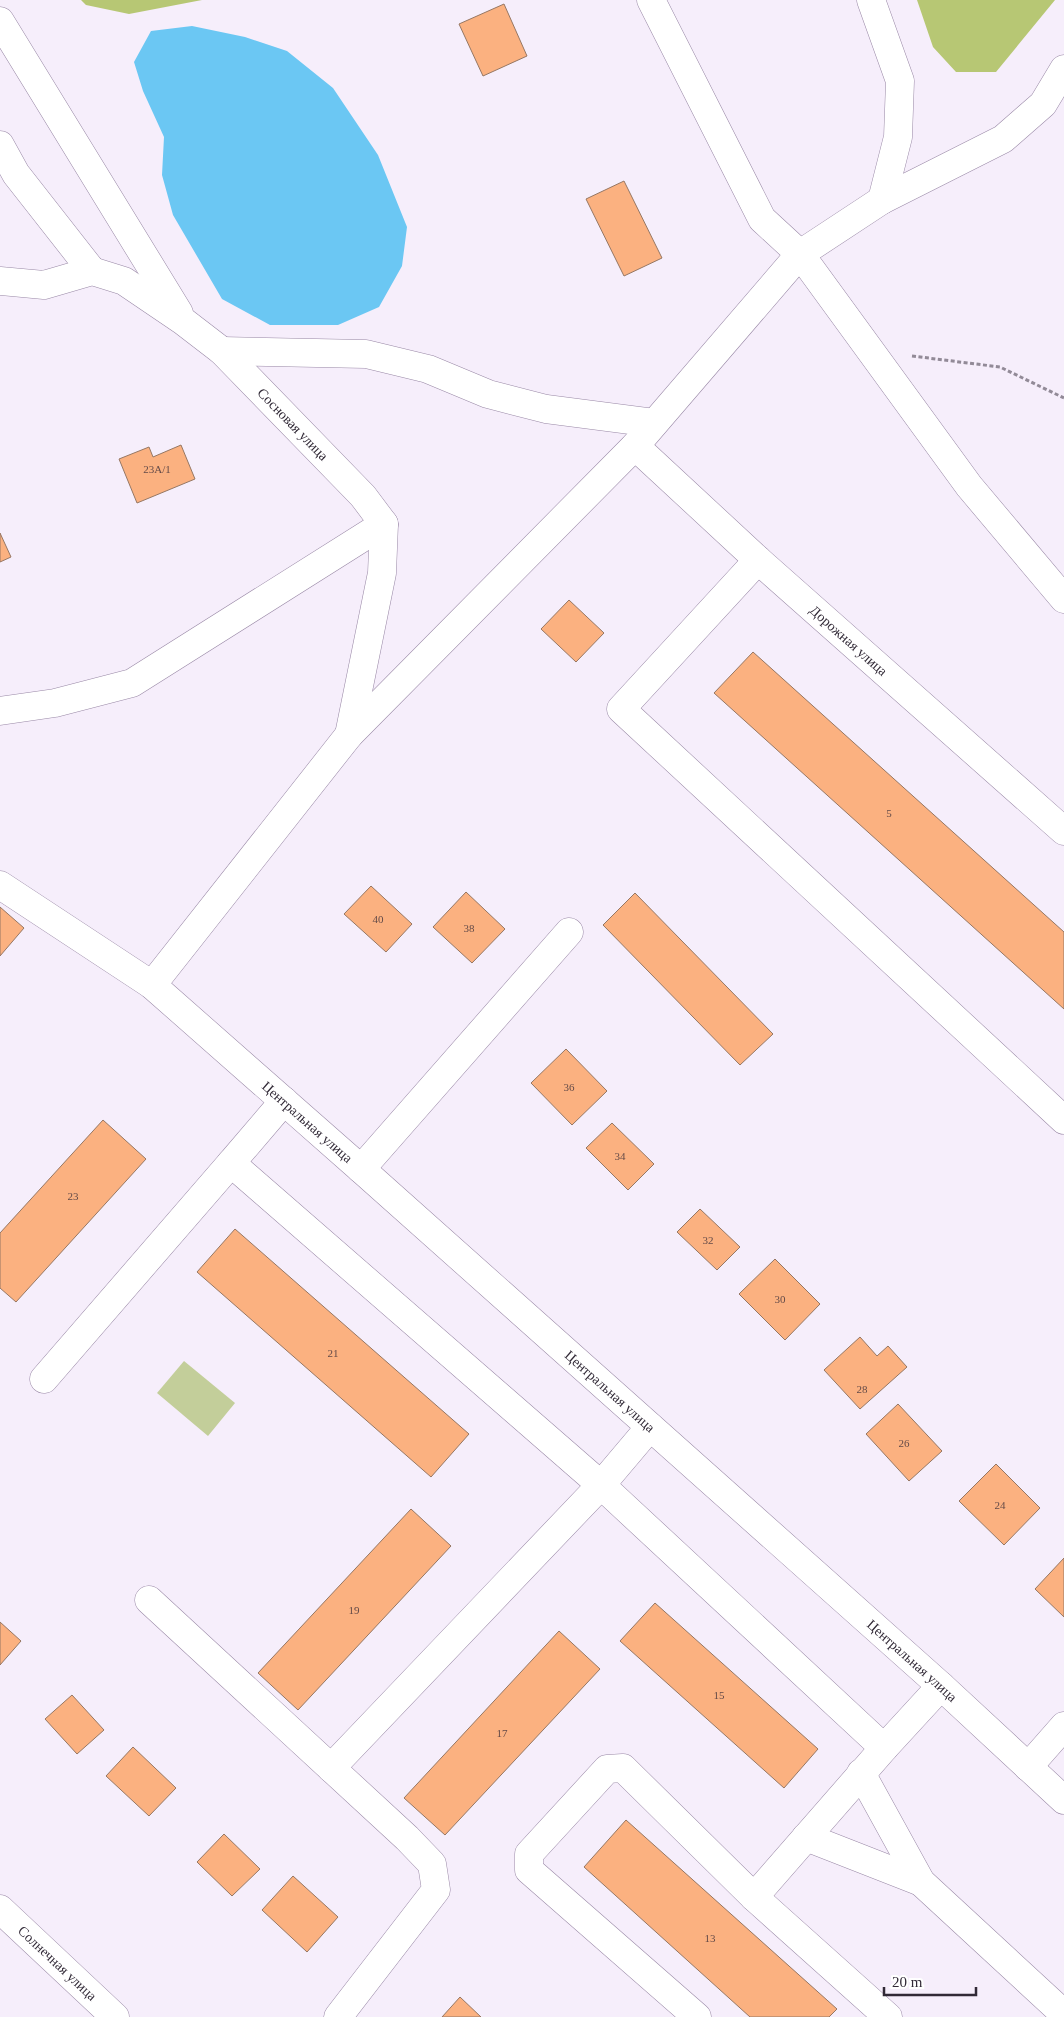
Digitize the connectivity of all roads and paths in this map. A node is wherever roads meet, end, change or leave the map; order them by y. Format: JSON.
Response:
{"nodes":[{"id":1,"x":651,"y":0,"type":"edge"},
{"id":2,"x":871,"y":0,"type":"edge"},
{"id":3,"x":0,"y":21,"type":"edge"},
{"id":4,"x":1064,"y":69,"type":"edge"},
{"id":5,"x":0,"y":145,"type":"edge"},
{"id":6,"x":882,"y":200,"type":"junction"},
{"id":7,"x":800,"y":254,"type":"junction"},
{"id":8,"x":92,"y":271,"type":"junction"},
{"id":9,"x":0,"y":281,"type":"edge"},
{"id":10,"x":183,"y":321,"type":"junction"},
{"id":11,"x":222,"y":351,"type":"junction"},
{"id":12,"x":873,"y":354,"type":"junction"},
{"id":13,"x":1064,"y":398,"type":"edge"},
{"id":14,"x":654,"y":423,"type":"junction"},
{"id":15,"x":635,"y":446,"type":"junction"},
{"id":16,"x":384,"y":524,"type":"junction"},
{"id":17,"x":758,"y":560,"type":"junction"},
{"id":18,"x":1064,"y":600,"type":"edge"},
{"id":19,"x":0,"y":711,"type":"edge"},
{"id":20,"x":350,"y":735,"type":"junction"},
{"id":21,"x":1064,"y":831,"type":"edge"},
{"id":22,"x":0,"y":885,"type":"edge"},
{"id":23,"x":569,"y":932,"type":"dead end"},
{"id":24,"x":152,"y":985,"type":"junction"},
{"id":25,"x":284,"y":1101,"type":"junction"},
{"id":26,"x":1064,"y":1120,"type":"edge"},
{"id":27,"x":231,"y":1163,"type":"junction"},
{"id":28,"x":361,"y":1169,"type":"junction"},
{"id":29,"x":44,"y":1380,"type":"dead end"},
{"id":30,"x":650,"y":1427,"type":"junction"},
{"id":31,"x":602,"y":1485,"type":"junction"},
{"id":32,"x":148,"y":1600,"type":"dead end"},
{"id":33,"x":941,"y":1686,"type":"junction"},
{"id":34,"x":1064,"y":1726,"type":"edge"},
{"id":35,"x":884,"y":1748,"type":"junction"},
{"id":36,"x":1028,"y":1767,"type":"junction"},
{"id":37,"x":331,"y":1768,"type":"junction"},
{"id":38,"x":861,"y":1773,"type":"junction"},
{"id":39,"x":1064,"y":1800,"type":"edge"},
{"id":40,"x":806,"y":1837,"type":"junction"},
{"id":41,"x":921,"y":1882,"type":"junction"},
{"id":42,"x":754,"y":1897,"type":"junction"},
{"id":43,"x":0,"y":1909,"type":"edge"},
{"id":44,"x":1064,"y":2014,"type":"edge"},
{"id":45,"x":115,"y":2017,"type":"edge"},
{"id":46,"x":338,"y":2017,"type":"edge"},
{"id":47,"x":697,"y":2017,"type":"edge"},
{"id":48,"x":888,"y":2017,"type":"edge"}],
"edges":[{"from":1,"to":7,"type":"street"},
{"from":2,"to":6,"type":"street"},
{"from":3,"to":10,"type":"street"},
{"from":4,"to":6,"type":"street"},
{"from":5,"to":8,"type":"street"},
{"from":6,"to":7,"type":"street"},
{"from":7,"to":12,"type":"street"},
{"from":7,"to":14,"type":"street"},
{"from":8,"to":9,"type":"street"},
{"from":8,"to":10,"type":"street","name":"Сосновая улица"},
{"from":10,"to":11,"type":"street","name":"Сосновая улица"},
{"from":11,"to":14,"type":"street"},
{"from":11,"to":16,"type":"street","name":"Сосновая улица"},
{"from":12,"to":13,"type":"path"},
{"from":12,"to":18,"type":"street"},
{"from":14,"to":15,"type":"street"},
{"from":15,"to":17,"type":"street","name":"Дорожная улица"},
{"from":15,"to":20,"type":"street"},
{"from":16,"to":19,"type":"street"},
{"from":16,"to":20,"type":"street"},
{"from":17,"to":21,"type":"street","name":"Дорожная улица"},
{"from":17,"to":26,"type":"street"},
{"from":20,"to":24,"type":"street"},
{"from":22,"to":24,"type":"street","name":"Центральная улица"},
{"from":23,"to":28,"type":"street"},
{"from":24,"to":25,"type":"street","name":"Центральная улица"},
{"from":25,"to":27,"type":"street"},
{"from":25,"to":28,"type":"street","name":"Центральная улица"},
{"from":27,"to":29,"type":"street"},
{"from":27,"to":31,"type":"street"},
{"from":28,"to":30,"type":"street","name":"Центральная улица"},
{"from":30,"to":31,"type":"street"},
{"from":30,"to":33,"type":"street","name":"Центральная улица"},
{"from":31,"to":35,"type":"street"},
{"from":31,"to":37,"type":"street"},
{"from":32,"to":37,"type":"street"},
{"from":33,"to":35,"type":"street"},
{"from":33,"to":36,"type":"street","name":"Центральная улица"},
{"from":34,"to":36,"type":"street"},
{"from":35,"to":38,"type":"street"},
{"from":36,"to":39,"type":"street","name":"Центральная улица"},
{"from":37,"to":46,"type":"street"},
{"from":38,"to":40,"type":"street"},
{"from":38,"to":41,"type":"street"},
{"from":40,"to":41,"type":"street"},
{"from":40,"to":42,"type":"street"},
{"from":41,"to":44,"type":"street"},
{"from":42,"to":47,"type":"street"},
{"from":42,"to":48,"type":"street"},
{"from":43,"to":45,"type":"street","name":"Солнечная улица"}]}
